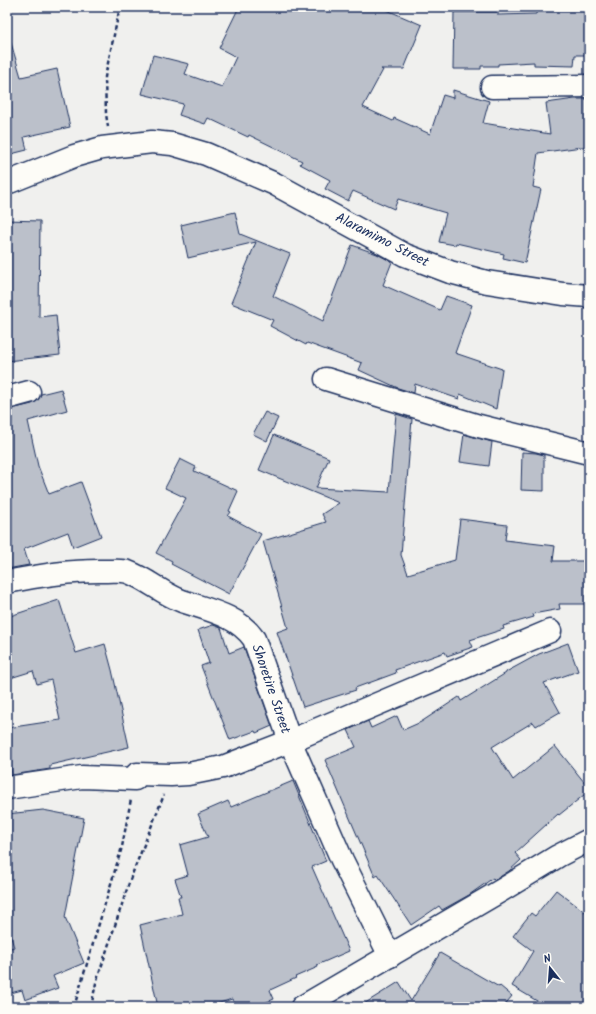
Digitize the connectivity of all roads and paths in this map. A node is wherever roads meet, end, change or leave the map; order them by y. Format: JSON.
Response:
{"nodes":[{"id":1,"x":120,"y":7,"type":"edge"},
{"id":2,"x":589,"y":86,"type":"edge"},
{"id":3,"x":492,"y":87,"type":"dead end"},
{"id":4,"x":107,"y":147,"type":"junction"},
{"id":5,"x":7,"y":183,"type":"edge"},
{"id":6,"x":589,"y":296,"type":"edge"},
{"id":7,"x":326,"y":379,"type":"dead end"},
{"id":8,"x":29,"y":392,"type":"dead end"},
{"id":9,"x":7,"y":398,"type":"edge"},
{"id":10,"x":589,"y":453,"type":"edge"},
{"id":11,"x":7,"y":582,"type":"edge"},
{"id":12,"x":550,"y":631,"type":"dead end"},
{"id":13,"x":290,"y":741,"type":"junction"},
{"id":14,"x":165,"y":775,"type":"junction"},
{"id":15,"x":136,"y":776,"type":"junction"},
{"id":16,"x":7,"y":788,"type":"edge"},
{"id":17,"x":589,"y":840,"type":"edge"},
{"id":18,"x":390,"y":956,"type":"junction"},
{"id":19,"x":74,"y":1007,"type":"edge"},
{"id":20,"x":91,"y":1007,"type":"edge"},
{"id":21,"x":302,"y":1007,"type":"edge"}],
"edges":[{"from":1,"to":4,"type":"path"},
{"from":2,"to":3,"type":"street"},
{"from":4,"to":5,"type":"street","name":"Alaramimo Street"},
{"from":4,"to":6,"type":"street","name":"Alaramimo Street"},
{"from":7,"to":10,"type":"street"},
{"from":8,"to":9,"type":"street"},
{"from":11,"to":13,"type":"street","name":"Shoretire Street"},
{"from":12,"to":13,"type":"street"},
{"from":13,"to":14,"type":"street"},
{"from":13,"to":18,"type":"street","name":"Shoretire Street"},
{"from":14,"to":15,"type":"street"},
{"from":14,"to":20,"type":"path"},
{"from":15,"to":16,"type":"street"},
{"from":15,"to":19,"type":"path"},
{"from":17,"to":18,"type":"street"},
{"from":18,"to":21,"type":"street"}]}
